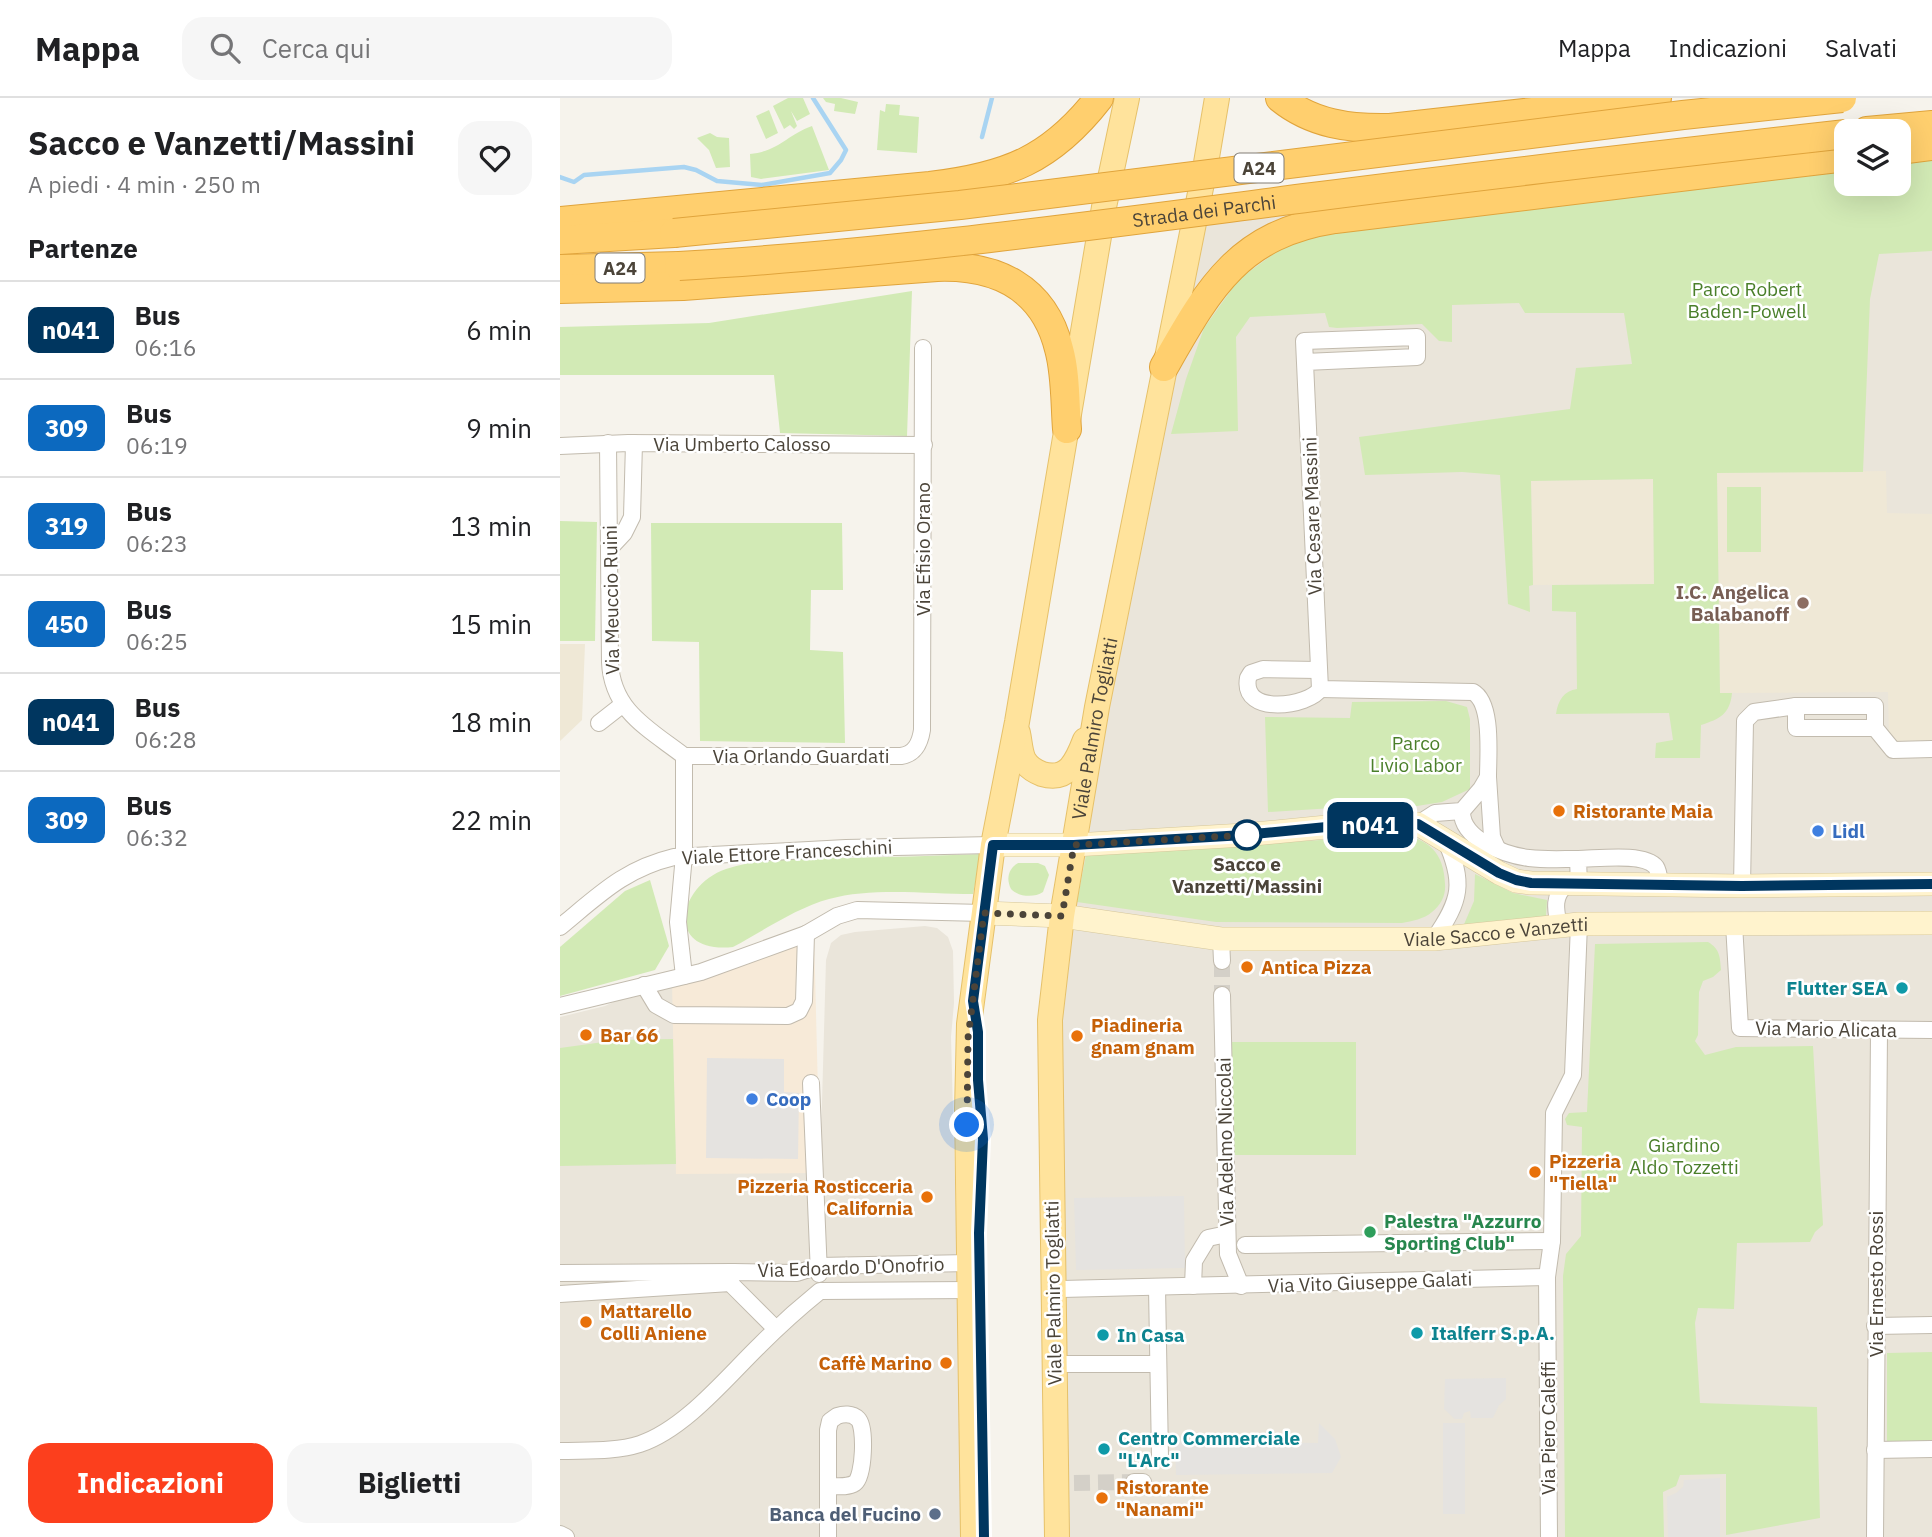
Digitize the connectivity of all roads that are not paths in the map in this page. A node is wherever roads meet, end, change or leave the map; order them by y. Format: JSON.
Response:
{"nodes":[{"id":1,"x":1099,"y":98,"type":"edge"},
{"id":2,"x":1127,"y":98,"type":"edge"},
{"id":3,"x":1216,"y":98,"type":"edge"},
{"id":4,"x":1280,"y":98,"type":"edge"},
{"id":5,"x":1657,"y":98,"type":"edge"},
{"id":6,"x":1842,"y":98,"type":"edge"},
{"id":7,"x":1932,"y":125,"type":"edge"},
{"id":8,"x":1911,"y":127,"type":"edge"},
{"id":9,"x":1834,"y":135,"type":"edge"},
{"id":10,"x":1932,"y":146,"type":"edge"},
{"id":11,"x":1911,"y":149,"type":"edge"},
{"id":12,"x":1834,"y":158,"type":"edge"},
{"id":13,"x":560,"y":221,"type":"edge"},
{"id":14,"x":560,"y":240,"type":"edge"},
{"id":15,"x":560,"y":269,"type":"edge"},
{"id":16,"x":560,"y":289,"type":"edge"},
{"id":17,"x":923,"y":348,"type":"dead end"},
{"id":18,"x":1305,"y":362,"type":"junction"},
{"id":19,"x":1164,"y":367,"type":"junction"},
{"id":20,"x":1067,"y":429,"type":"junction"},
{"id":21,"x":608,"y":443,"type":"junction"},
{"id":22,"x":634,"y":443,"type":"junction"},
{"id":23,"x":923,"y":445,"type":"junction"},
{"id":24,"x":560,"y":446,"type":"edge"},
{"id":25,"x":609,"y":548,"type":"junction"},
{"id":26,"x":1318,"y":670,"type":"junction"},
{"id":27,"x":1320,"y":689,"type":"junction"},
{"id":28,"x":622,"y":705,"type":"junction"},
{"id":29,"x":1097,"y":707,"type":"junction"},
{"id":30,"x":1017,"y":722,"type":"junction"},
{"id":31,"x":600,"y":723,"type":"dead end"},
{"id":32,"x":916,"y":748,"type":"joint"},
{"id":33,"x":1932,"y":750,"type":"edge"},
{"id":34,"x":684,"y":756,"type":"junction"},
{"id":35,"x":1488,"y":777,"type":"junction"},
{"id":36,"x":1464,"y":809,"type":"junction"},
{"id":37,"x":1492,"y":815,"type":"junction"},
{"id":38,"x":1418,"y":824,"type":"junction"},
{"id":39,"x":1445,"y":839,"type":"junction"},
{"id":40,"x":993,"y":845,"type":"junction"},
{"id":41,"x":1074,"y":845,"type":"junction"},
{"id":42,"x":1497,"y":848,"type":"junction"},
{"id":43,"x":684,"y":855,"type":"junction"},
{"id":44,"x":1578,"y":859,"type":"junction"},
{"id":45,"x":1660,"y":884,"type":"junction"},
{"id":46,"x":1932,"y":884,"type":"edge"},
{"id":47,"x":1573,"y":885,"type":"junction"},
{"id":48,"x":1742,"y":886,"type":"junction"},
{"id":49,"x":984,"y":913,"type":"junction"},
{"id":50,"x":1062,"y":916,"type":"junction"},
{"id":51,"x":1932,"y":923,"type":"edge"},
{"id":52,"x":1734,"y":924,"type":"junction"},
{"id":53,"x":1569,"y":925,"type":"junction"},
{"id":54,"x":560,"y":927,"type":"edge"},
{"id":55,"x":806,"y":934,"type":"junction"},
{"id":56,"x":1434,"y":939,"type":"junction"},
{"id":57,"x":684,"y":976,"type":"junction"},
{"id":58,"x":644,"y":985,"type":"junction"},
{"id":59,"x":1222,"y":995,"type":"tunnel mouth"},
{"id":60,"x":560,"y":1006,"type":"edge"},
{"id":61,"x":1932,"y":1030,"type":"edge"},
{"id":62,"x":1879,"y":1031,"type":"junction"},
{"id":63,"x":811,"y":1083,"type":"dead end"},
{"id":64,"x":1227,"y":1234,"type":"junction"},
{"id":65,"x":1552,"y":1241,"type":"junction"},
{"id":66,"x":1245,"y":1245,"type":"dead end"},
{"id":67,"x":970,"y":1263,"type":"junction"},
{"id":68,"x":819,"y":1266,"type":"junction"},
{"id":69,"x":560,"y":1273,"type":"edge"},
{"id":70,"x":732,"y":1277,"type":"junction"},
{"id":71,"x":1547,"y":1277,"type":"junction"},
{"id":72,"x":1193,"y":1286,"type":"junction"},
{"id":73,"x":1241,"y":1286,"type":"junction"},
{"id":74,"x":1157,"y":1287,"type":"junction"},
{"id":75,"x":1062,"y":1289,"type":"dead end"},
{"id":76,"x":970,"y":1290,"type":"junction"},
{"id":77,"x":820,"y":1291,"type":"junction"},
{"id":78,"x":560,"y":1294,"type":"edge"},
{"id":79,"x":1932,"y":1325,"type":"edge"},
{"id":80,"x":1875,"y":1326,"type":"junction"},
{"id":81,"x":776,"y":1329,"type":"junction"},
{"id":82,"x":1055,"y":1364,"type":"junction"},
{"id":83,"x":1158,"y":1364,"type":"junction"},
{"id":84,"x":1932,"y":1449,"type":"edge"},
{"id":85,"x":1875,"y":1450,"type":"junction"},
{"id":86,"x":560,"y":1451,"type":"edge"},
{"id":87,"x":1160,"y":1457,"type":"dead end"},
{"id":88,"x":828,"y":1486,"type":"dead end"},
{"id":89,"x":560,"y":1534,"type":"edge"},
{"id":90,"x":566,"y":1537,"type":"edge"},
{"id":91,"x":828,"y":1537,"type":"edge"},
{"id":92,"x":973,"y":1537,"type":"edge"},
{"id":93,"x":1057,"y":1537,"type":"edge"},
{"id":94,"x":1549,"y":1537,"type":"edge"},
{"id":95,"x":1875,"y":1537,"type":"edge"}],
"edges":[{"from":1,"to":13,"type":"highway"},
{"from":2,"to":20,"type":"main road"},
{"from":3,"to":19,"type":"main road","name":"Viale Palmiro Togliatti"},
{"from":4,"to":5,"type":"highway"},
{"from":6,"to":14,"type":"highway","name":"Strada dei Parchi","number":"A24","bridge":true},
{"from":7,"to":8,"type":"highway"},
{"from":9,"to":15,"type":"highway","name":"Strada dei Parchi","number":"A24","bridge":true},
{"from":10,"to":11,"type":"highway"},
{"from":12,"to":19,"type":"highway"},
{"from":16,"to":20,"type":"highway"},
{"from":17,"to":23,"type":"street","name":"Via Efisio Orano"},
{"from":18,"to":18,"type":"street"},
{"from":18,"to":26,"type":"street","name":"Via Cesare Massini"},
{"from":19,"to":29,"type":"main road","name":"Viale Palmiro Togliatti"},
{"from":20,"to":30,"type":"main road"},
{"from":21,"to":22,"type":"street","name":"Via Umberto Calosso"},
{"from":21,"to":24,"type":"street","name":"Via Umberto Calosso"},
{"from":21,"to":25,"type":"street","name":"Via Meuccio Ruini"},
{"from":22,"to":23,"type":"street","name":"Via Umberto Calosso"},
{"from":22,"to":25,"type":"street"},
{"from":23,"to":32,"type":"street","name":"Via Efisio Orano"},
{"from":25,"to":28,"type":"street","name":"Via Meuccio Ruini"},
{"from":26,"to":27,"type":"street","name":"Via Cesare Massini"},
{"from":26,"to":27,"type":"street"},
{"from":27,"to":35,"type":"street"},
{"from":28,"to":31,"type":"street"},
{"from":28,"to":34,"type":"street","name":"Via Meuccio Ruini"},
{"from":29,"to":30,"type":"main road"},
{"from":29,"to":41,"type":"main road","name":"Viale Palmiro Togliatti"},
{"from":30,"to":40,"type":"main road"},
{"from":32,"to":34,"type":"street","name":"Via Orlando Guardati"},
{"from":33,"to":48,"type":"street"},
{"from":34,"to":43,"type":"street"},
{"from":35,"to":36,"type":"street"},
{"from":35,"to":37,"type":"street"},
{"from":36,"to":37,"type":"street"},
{"from":36,"to":38,"type":"street"},
{"from":36,"to":42,"type":"street"},
{"from":37,"to":42,"type":"street"},
{"from":38,"to":39,"type":"street"},
{"from":38,"to":41,"type":"street"},
{"from":39,"to":47,"type":"street"},
{"from":39,"to":56,"type":"street"},
{"from":40,"to":41,"type":"street"},
{"from":40,"to":43,"type":"street","name":"Viale Ettore Franceschini"},
{"from":40,"to":49,"type":"main road"},
{"from":41,"to":50,"type":"main road","name":"Viale Palmiro Togliatti"},
{"from":42,"to":44,"type":"street"},
{"from":43,"to":54,"type":"street","name":"Viale Ettore Franceschini"},
{"from":43,"to":57,"type":"street"},
{"from":44,"to":45,"type":"street"},
{"from":44,"to":47,"type":"street"},
{"from":45,"to":47,"type":"street"},
{"from":45,"to":48,"type":"street"},
{"from":46,"to":48,"type":"street"},
{"from":47,"to":53,"type":"street"},
{"from":49,"to":50,"type":"street","name":"Viale Sacco e Vanzetti"},
{"from":49,"to":55,"type":"street"},
{"from":49,"to":67,"type":"main road"},
{"from":50,"to":56,"type":"street","name":"Viale Sacco e Vanzetti"},
{"from":50,"to":82,"type":"main road","name":"Viale Palmiro Togliatti"},
{"from":51,"to":52,"type":"street","name":"Viale Sacco e Vanzetti"},
{"from":52,"to":53,"type":"street","name":"Viale Sacco e Vanzetti"},
{"from":52,"to":62,"type":"street","name":"Via Mario Alicata"},
{"from":53,"to":56,"type":"street","name":"Viale Sacco e Vanzetti"},
{"from":53,"to":65,"type":"street"},
{"from":55,"to":57,"type":"street"},
{"from":55,"to":58,"type":"street"},
{"from":57,"to":58,"type":"street"},
{"from":58,"to":60,"type":"street"},
{"from":59,"to":64,"type":"street","name":"Via Adelmo Niccolai"},
{"from":61,"to":62,"type":"street","name":"Via Mario Alicata"},
{"from":62,"to":80,"type":"street","name":"Via Ernesto Rossi"},
{"from":63,"to":68,"type":"street"},
{"from":64,"to":72,"type":"street"},
{"from":64,"to":73,"type":"street","name":"Via Adelmo Niccolai"},
{"from":65,"to":66,"type":"street","name":"Via Vito Giuseppe Galati"},
{"from":65,"to":71,"type":"street"},
{"from":67,"to":68,"type":"street","name":"Via Edoardo D'Onofrio"},
{"from":67,"to":76,"type":"main road"},
{"from":68,"to":70,"type":"street","name":"Via Edoardo D'Onofrio"},
{"from":68,"to":77,"type":"street"},
{"from":69,"to":70,"type":"street","name":"Via Edoardo D'Onofrio"},
{"from":70,"to":78,"type":"street","name":"Via Edoardo D'Onofrio"},
{"from":70,"to":81,"type":"street","name":"Via Edoardo D'Onofrio"},
{"from":71,"to":73,"type":"street","name":"Via Vito Giuseppe Galati"},
{"from":71,"to":94,"type":"street","name":"Via Piero Caleffi"},
{"from":72,"to":73,"type":"street","name":"Via Vito Giuseppe Galati"},
{"from":72,"to":74,"type":"street","name":"Via Vito Giuseppe Galati"},
{"from":74,"to":75,"type":"street","name":"Via Vito Giuseppe Galati"},
{"from":74,"to":83,"type":"street"},
{"from":76,"to":77,"type":"street","name":"Via Edoardo D'Onofrio"},
{"from":76,"to":92,"type":"main road"},
{"from":77,"to":81,"type":"street","name":"Via Edoardo D'Onofrio"},
{"from":79,"to":80,"type":"street"},
{"from":80,"to":85,"type":"street","name":"Via Ernesto Rossi"},
{"from":81,"to":86,"type":"street","name":"Via Edoardo D'Onofrio"},
{"from":82,"to":83,"type":"street"},
{"from":82,"to":93,"type":"main road","name":"Viale Palmiro Togliatti"},
{"from":83,"to":87,"type":"street"},
{"from":84,"to":85,"type":"street"},
{"from":85,"to":95,"type":"street","name":"Via Ernesto Rossi"},
{"from":88,"to":91,"type":"street"},
{"from":89,"to":90,"type":"street"}]}
